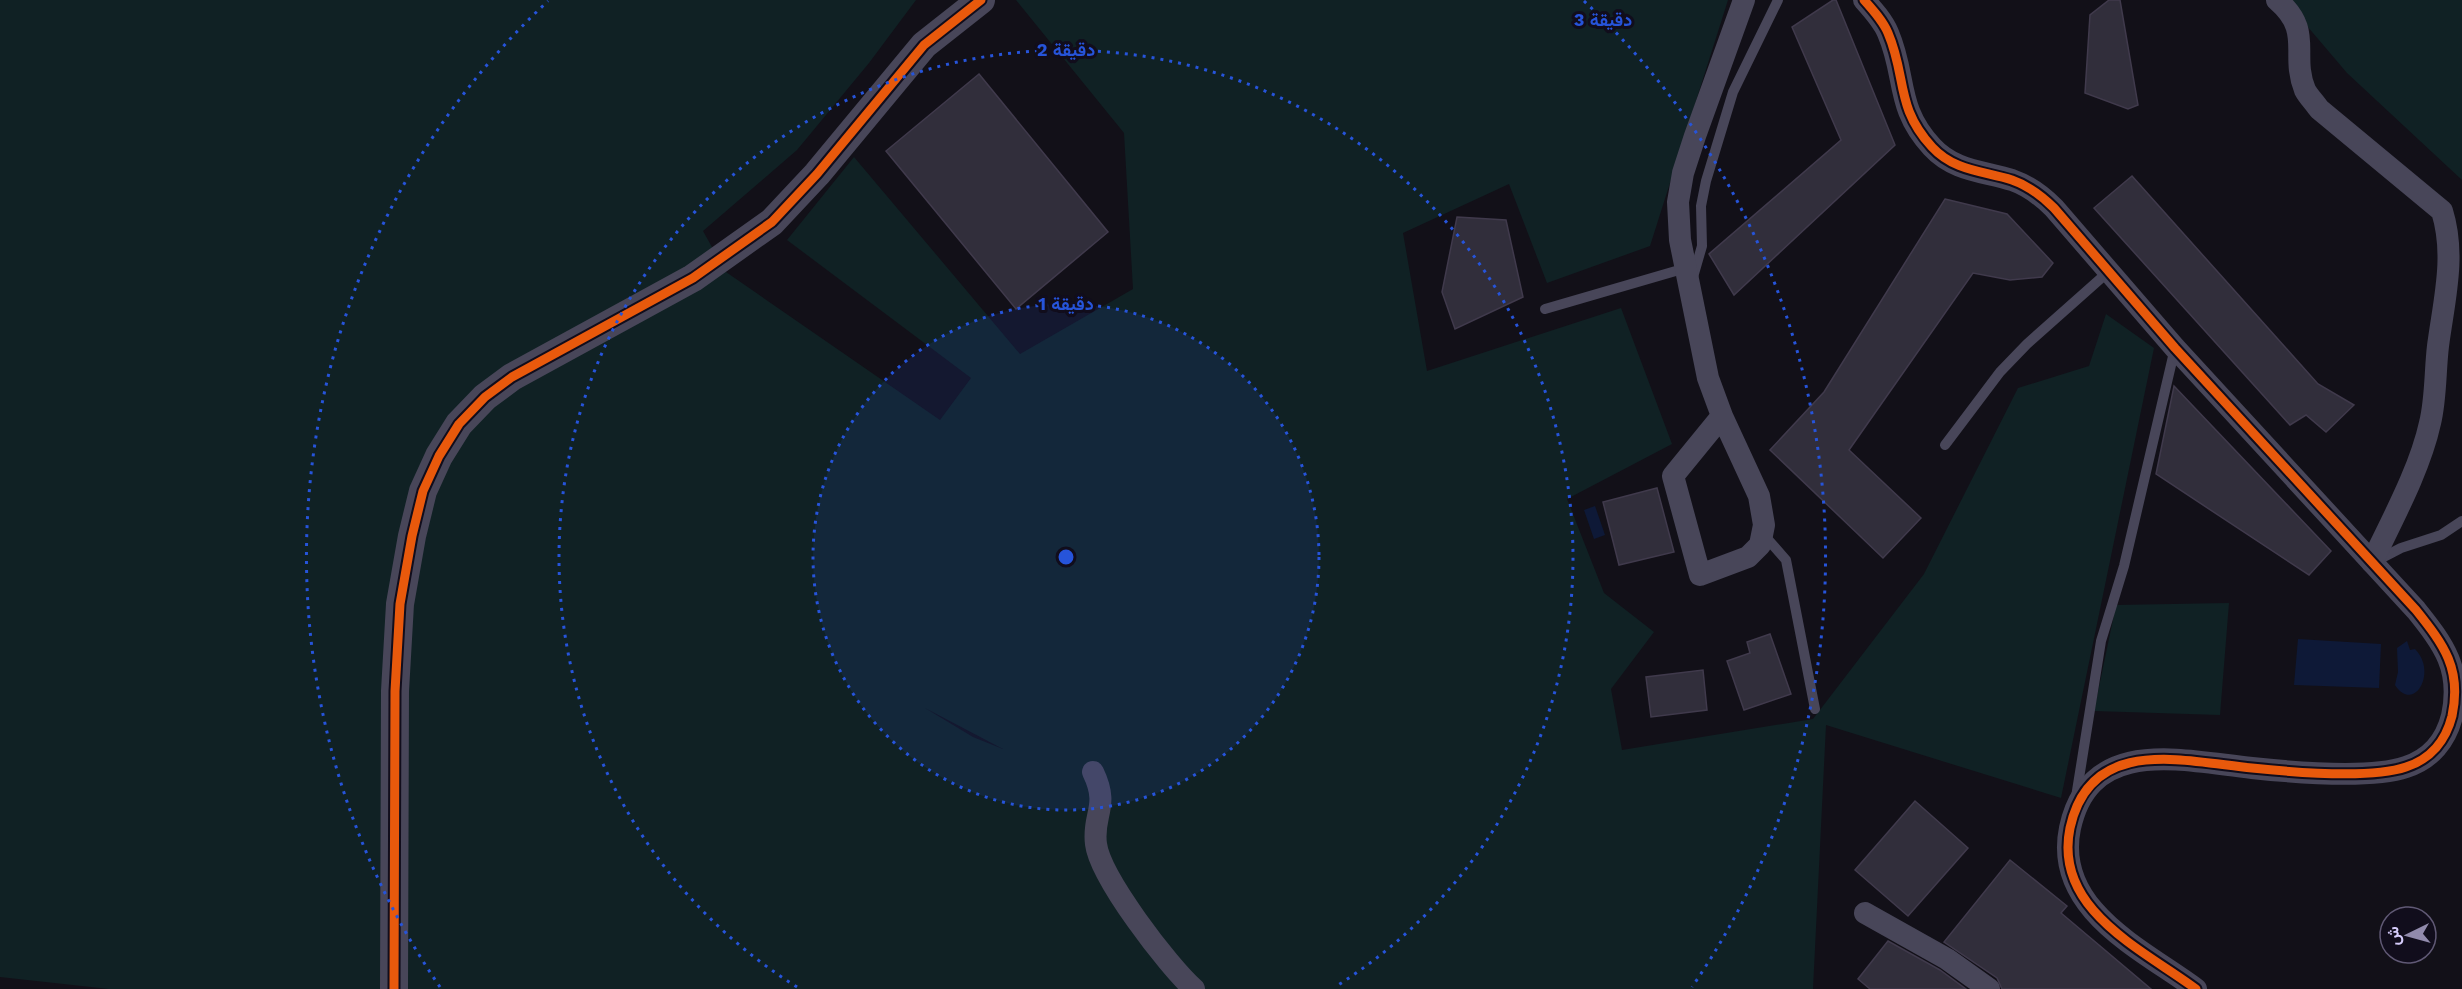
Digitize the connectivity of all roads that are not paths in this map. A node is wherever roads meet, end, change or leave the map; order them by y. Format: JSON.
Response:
{"nodes":[{"id":1,"x":981,"y":0,"type":"edge"},
{"id":2,"x":1744,"y":0,"type":"edge"},
{"id":3,"x":1778,"y":0,"type":"edge"},
{"id":4,"x":1864,"y":0,"type":"edge"},
{"id":5,"x":2277,"y":0,"type":"edge"},
{"id":6,"x":2108,"y":272,"type":"junction"},
{"id":7,"x":1688,"y":278,"type":"junction"},
{"id":8,"x":1545,"y":309,"type":"dead end"},
{"id":9,"x":2175,"y":348,"type":"junction"},
{"id":10,"x":1722,"y":416,"type":"junction"},
{"id":11,"x":1945,"y":445,"type":"dead end"},
{"id":12,"x":2462,"y":521,"type":"edge"},
{"id":13,"x":1762,"y":533,"type":"junction"},
{"id":14,"x":2372,"y":562,"type":"junction"},
{"id":15,"x":1815,"y":709,"type":"dead end"},
{"id":16,"x":1093,"y":772,"type":"dead end"},
{"id":17,"x":2074,"y":809,"type":"junction"},
{"id":18,"x":1865,"y":913,"type":"dead end"},
{"id":19,"x":394,"y":989,"type":"edge"},
{"id":20,"x":1194,"y":989,"type":"edge"},
{"id":21,"x":1989,"y":989,"type":"edge"},
{"id":22,"x":2196,"y":989,"type":"edge"}],
"edges":[{"from":1,"to":19,"type":"street"},
{"from":2,"to":7,"type":"street"},
{"from":3,"to":7,"type":"lane"},
{"from":4,"to":6,"type":"street"},
{"from":5,"to":14,"type":"street"},
{"from":6,"to":9,"type":"street"},
{"from":6,"to":11,"type":"lane"},
{"from":7,"to":8,"type":"lane"},
{"from":7,"to":10,"type":"street"},
{"from":9,"to":14,"type":"street"},
{"from":9,"to":17,"type":"lane"},
{"from":10,"to":13,"type":"street"},
{"from":10,"to":13,"type":"street"},
{"from":12,"to":14,"type":"lane"},
{"from":13,"to":15,"type":"lane"},
{"from":14,"to":17,"type":"street"},
{"from":16,"to":20,"type":"street"},
{"from":17,"to":22,"type":"street"},
{"from":18,"to":21,"type":"street"}]}
